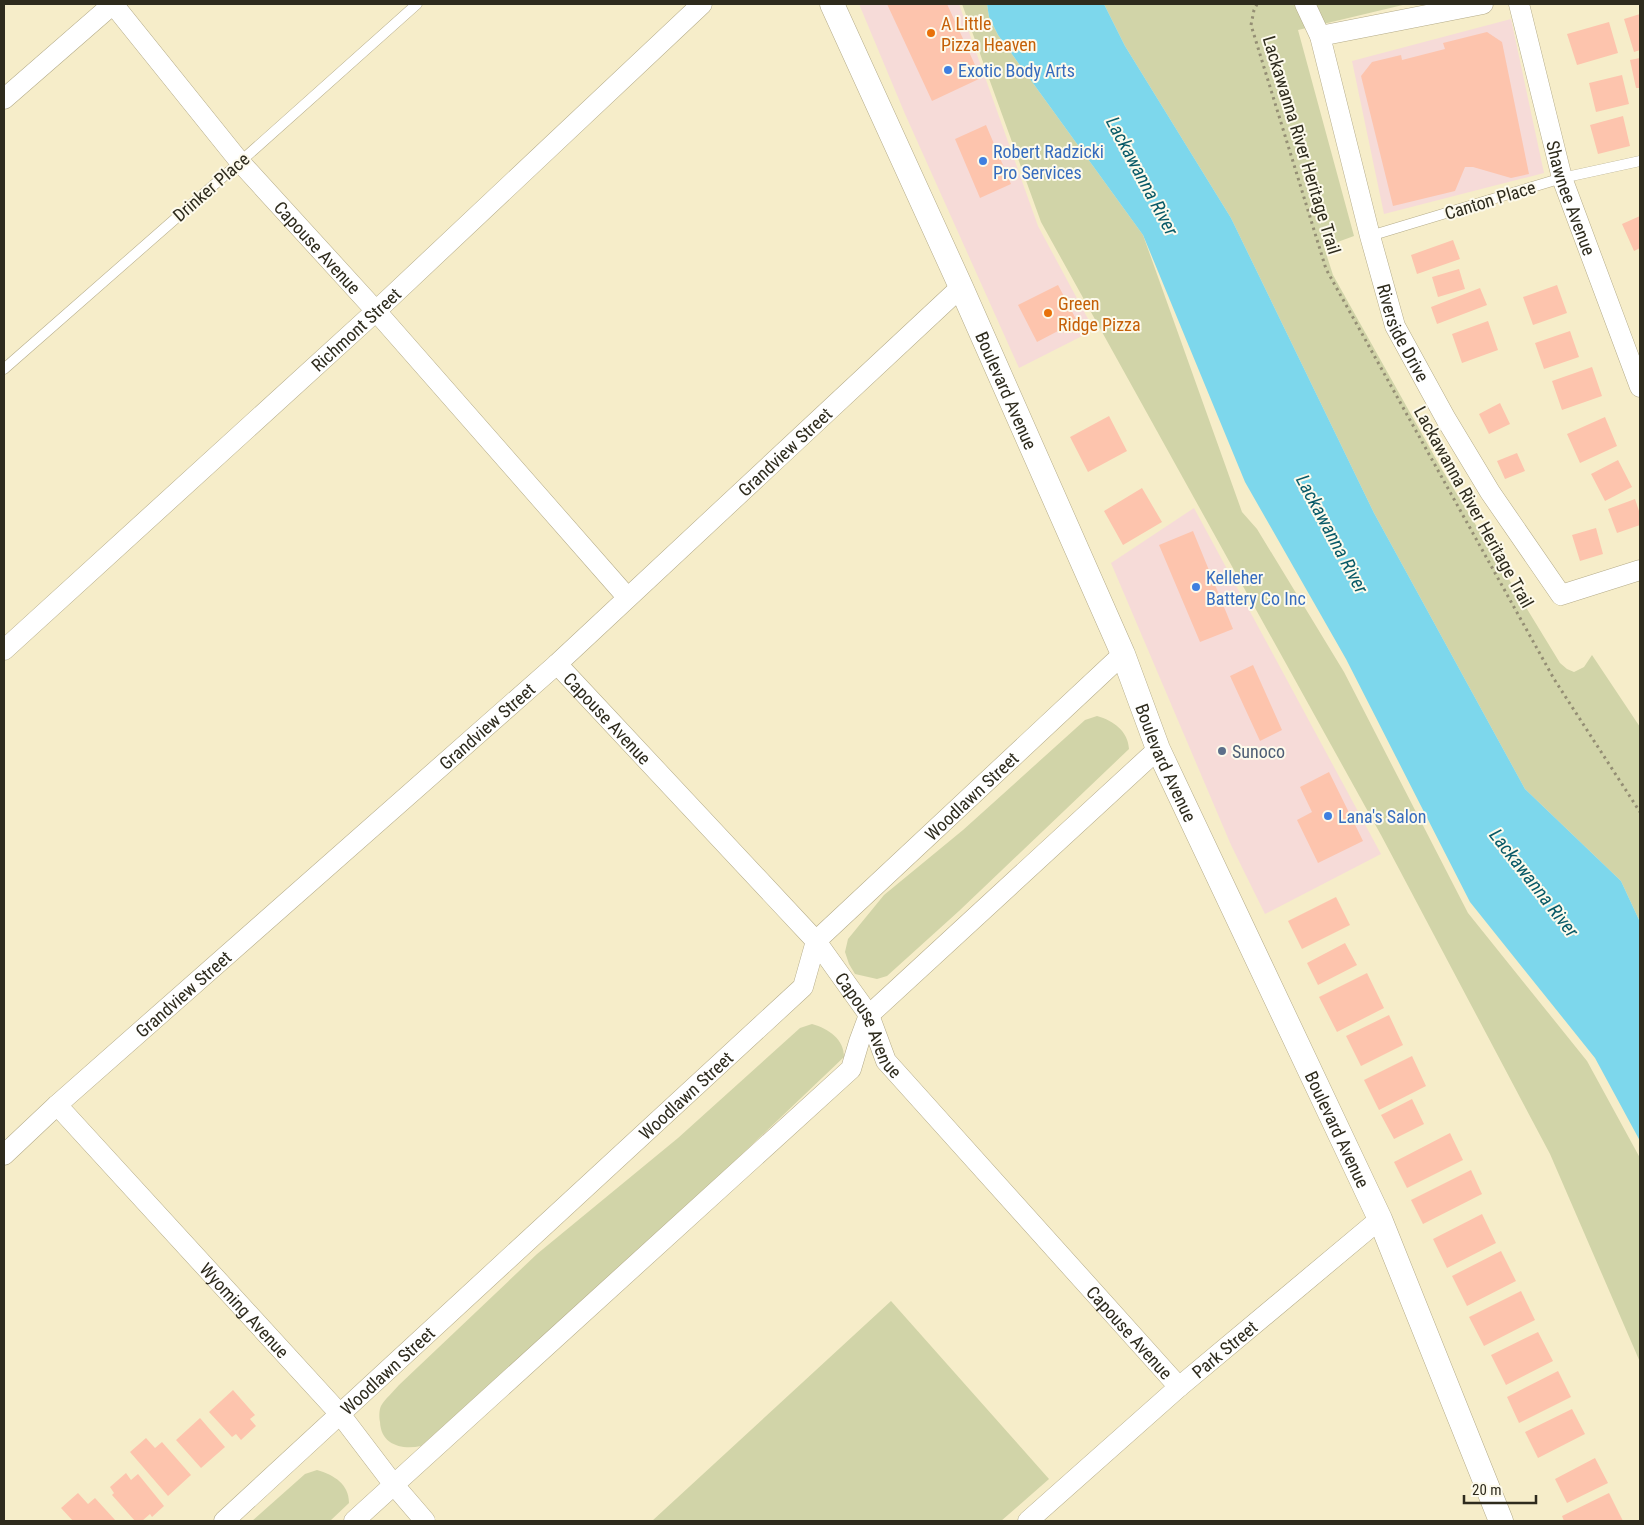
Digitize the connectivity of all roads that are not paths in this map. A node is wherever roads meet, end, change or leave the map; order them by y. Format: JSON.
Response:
{"nodes":[{"id":1,"x":113,"y":4,"type":"edge"},
{"id":2,"x":418,"y":4,"type":"edge"},
{"id":3,"x":702,"y":4,"type":"edge"},
{"id":4,"x":832,"y":4,"type":"edge"},
{"id":5,"x":1305,"y":4,"type":"edge"},
{"id":6,"x":1483,"y":4,"type":"edge"},
{"id":7,"x":1518,"y":4,"type":"edge"},
{"id":8,"x":1320,"y":36,"type":"junction"},
{"id":9,"x":4,"y":99,"type":"edge"},
{"id":10,"x":1640,"y":160,"type":"edge"},
{"id":11,"x":240,"y":162,"type":"junction"},
{"id":12,"x":1562,"y":178,"type":"junction"},
{"id":13,"x":1370,"y":236,"type":"junction"},
{"id":14,"x":961,"y":287,"type":"junction"},
{"id":15,"x":376,"y":311,"type":"junction"},
{"id":16,"x":4,"y":369,"type":"edge"},
{"id":17,"x":1640,"y":387,"type":"edge"},
{"id":18,"x":1640,"y":570,"type":"edge"},
{"id":19,"x":627,"y":597,"type":"junction"},
{"id":20,"x":4,"y":650,"type":"edge"},
{"id":21,"x":1123,"y":654,"type":"junction"},
{"id":22,"x":557,"y":664,"type":"junction"},
{"id":23,"x":1158,"y":749,"type":"junction"},
{"id":24,"x":816,"y":941,"type":"junction"},
{"id":25,"x":869,"y":1015,"type":"junction"},
{"id":26,"x":57,"y":1105,"type":"junction"},
{"id":27,"x":4,"y":1155,"type":"edge"},
{"id":28,"x":1380,"y":1219,"type":"junction"},
{"id":29,"x":1179,"y":1387,"type":"junction"},
{"id":30,"x":340,"y":1414,"type":"junction"},
{"id":31,"x":394,"y":1485,"type":"junction"},
{"id":32,"x":224,"y":1521,"type":"edge"},
{"id":33,"x":354,"y":1521,"type":"edge"},
{"id":34,"x":425,"y":1521,"type":"edge"},
{"id":35,"x":1028,"y":1521,"type":"edge"},
{"id":36,"x":1500,"y":1521,"type":"edge"}],
"edges":[{"from":1,"to":9,"type":"street"},
{"from":1,"to":11,"type":"street","name":"Capouse Avenue"},
{"from":2,"to":11,"type":"lane","name":"Drinker Place"},
{"from":3,"to":15,"type":"street","name":"Richmont Street"},
{"from":4,"to":14,"type":"street","name":"Boulevard Avenue"},
{"from":5,"to":8,"type":"street","name":"Riverside Drive"},
{"from":6,"to":8,"type":"street"},
{"from":7,"to":12,"type":"street","name":"Shawnee Avenue"},
{"from":8,"to":13,"type":"street","name":"Riverside Drive"},
{"from":10,"to":12,"type":"lane","name":"Canton Place"},
{"from":11,"to":15,"type":"street","name":"Capouse Avenue"},
{"from":11,"to":16,"type":"lane","name":"Drinker Place"},
{"from":12,"to":13,"type":"lane","name":"Canton Place"},
{"from":12,"to":17,"type":"street","name":"Shawnee Avenue"},
{"from":13,"to":18,"type":"street","name":"Riverside Drive"},
{"from":14,"to":19,"type":"street","name":"Grandview Street"},
{"from":14,"to":21,"type":"street","name":"Boulevard Avenue"},
{"from":15,"to":19,"type":"street","name":"Capouse Avenue"},
{"from":15,"to":20,"type":"street","name":"Richmont Street"},
{"from":19,"to":22,"type":"street","name":"Grandview Street"},
{"from":21,"to":23,"type":"street","name":"Boulevard Avenue"},
{"from":21,"to":24,"type":"street","name":"Woodlawn Street"},
{"from":22,"to":24,"type":"street","name":"Capouse Avenue"},
{"from":22,"to":26,"type":"street","name":"Grandview Street"},
{"from":23,"to":25,"type":"street"},
{"from":23,"to":28,"type":"street","name":"Boulevard Avenue"},
{"from":24,"to":25,"type":"street","name":"Capouse Avenue"},
{"from":24,"to":30,"type":"street","name":"Woodlawn Street"},
{"from":25,"to":29,"type":"street","name":"Capouse Avenue"},
{"from":25,"to":31,"type":"street"},
{"from":26,"to":27,"type":"street","name":"Grandview Street"},
{"from":26,"to":30,"type":"street","name":"Wyoming Avenue"},
{"from":28,"to":29,"type":"street","name":"Park Street"},
{"from":28,"to":36,"type":"street","name":"Boulevard Avenue"},
{"from":29,"to":35,"type":"street","name":"Park Street"},
{"from":30,"to":31,"type":"street","name":"Wyoming Avenue"},
{"from":30,"to":32,"type":"street","name":"Woodlawn Street"},
{"from":31,"to":33,"type":"street"},
{"from":31,"to":34,"type":"street","name":"Wyoming Avenue"}]}
